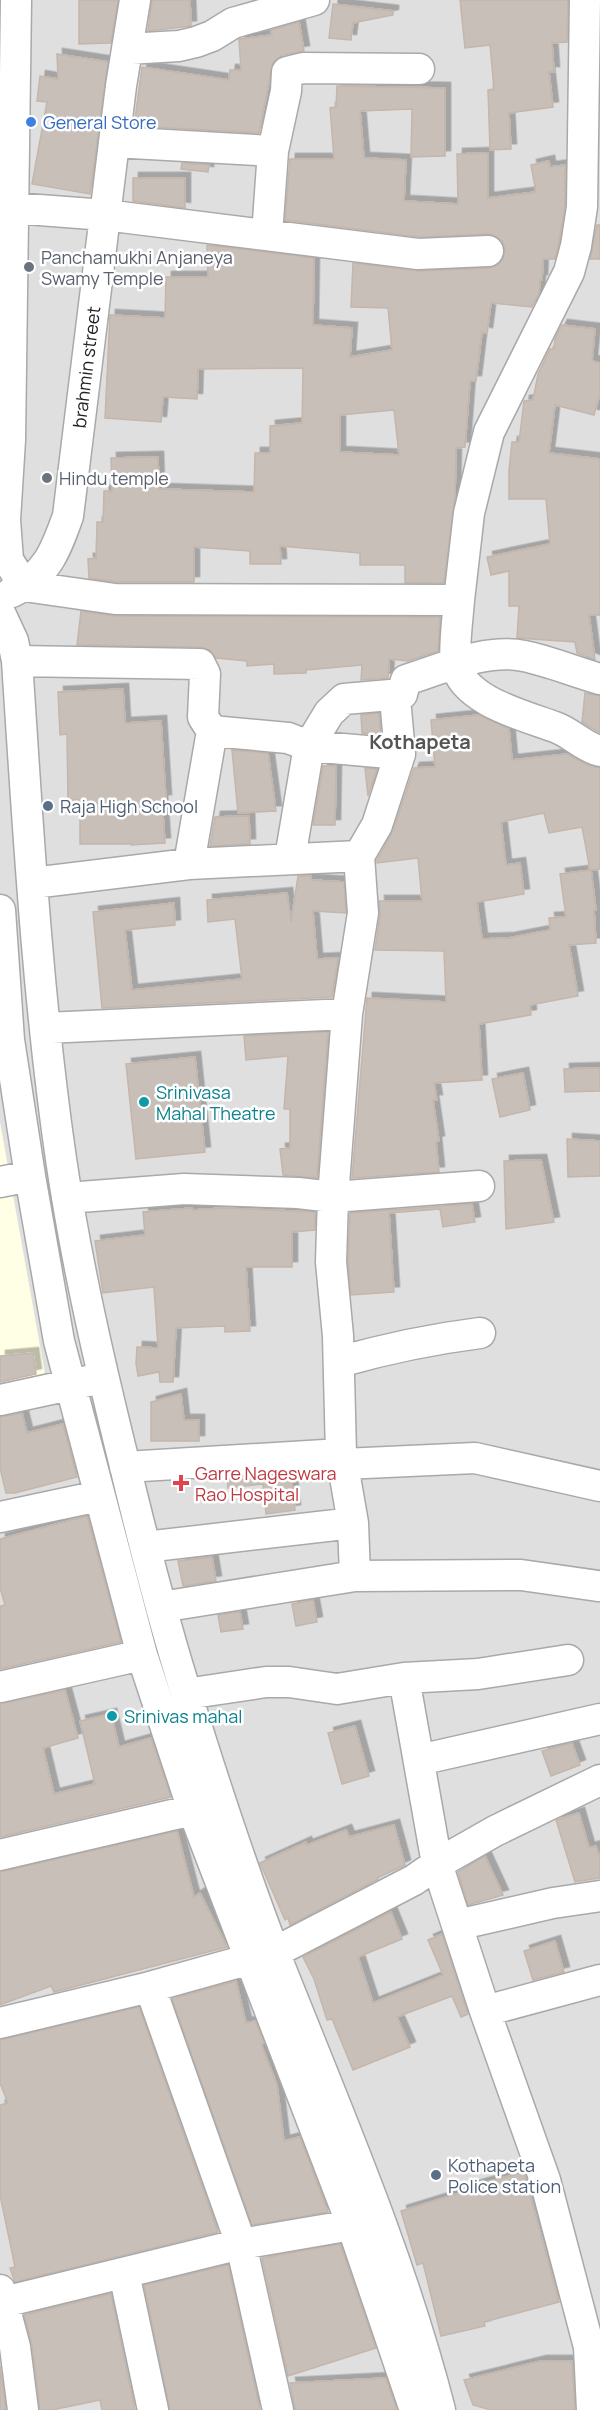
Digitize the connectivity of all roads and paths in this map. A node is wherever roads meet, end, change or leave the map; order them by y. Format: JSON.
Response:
{"nodes":[{"id":1,"x":16,"y":0,"type":"edge"},
{"id":2,"x":135,"y":0,"type":"edge"},
{"id":3,"x":314,"y":0,"type":"edge"},
{"id":4,"x":585,"y":0,"type":"edge"},
{"id":5,"x":127,"y":49,"type":"junction"},
{"id":6,"x":419,"y":69,"type":"dead end"},
{"id":7,"x":7,"y":89,"type":"edge"},
{"id":8,"x":114,"y":142,"type":"junction"},
{"id":9,"x":273,"y":151,"type":"junction"},
{"id":10,"x":8,"y":193,"type":"edge"},
{"id":11,"x":105,"y":215,"type":"junction"},
{"id":12,"x":267,"y":235,"type":"junction"},
{"id":13,"x":488,"y":251,"type":"dead end"},
{"id":14,"x":5,"y":306,"type":"edge"},
{"id":15,"x":5,"y":440,"type":"edge"},
{"id":16,"x":12,"y":592,"type":"edge"},
{"id":17,"x":459,"y":600,"type":"junction"},
{"id":18,"x":0,"y":613,"type":"edge"},
{"id":19,"x":17,"y":661,"type":"junction"},
{"id":20,"x":456,"y":665,"type":"junction"},
{"id":21,"x":600,"y":679,"type":"edge"},
{"id":22,"x":402,"y":694,"type":"junction"},
{"id":23,"x":212,"y":731,"type":"junction"},
{"id":24,"x":309,"y":746,"type":"junction"},
{"id":25,"x":600,"y":751,"type":"edge"},
{"id":26,"x":400,"y":754,"type":"junction"},
{"id":27,"x":359,"y":856,"type":"junction"},
{"id":28,"x":290,"y":858,"type":"junction"},
{"id":29,"x":189,"y":864,"type":"junction"},
{"id":30,"x":33,"y":883,"type":"junction"},
{"id":31,"x":0,"y":910,"type":"edge"},
{"id":32,"x":1,"y":969,"type":"edge"},
{"id":33,"x":346,"y":1014,"type":"junction"},
{"id":34,"x":46,"y":1028,"type":"junction"},
{"id":35,"x":30,"y":1176,"type":"junction"},
{"id":36,"x":0,"y":1182,"type":"edge"},
{"id":37,"x":479,"y":1186,"type":"dead end"},
{"id":38,"x":333,"y":1197,"type":"junction"},
{"id":39,"x":67,"y":1198,"type":"junction"},
{"id":40,"x":480,"y":1333,"type":"dead end"},
{"id":41,"x":339,"y":1362,"type":"junction"},
{"id":42,"x":103,"y":1378,"type":"junction"},
{"id":43,"x":70,"y":1384,"type":"junction"},
{"id":44,"x":0,"y":1400,"type":"edge"},
{"id":45,"x":342,"y":1459,"type":"junction"},
{"id":46,"x":125,"y":1467,"type":"junction"},
{"id":47,"x":600,"y":1486,"type":"edge"},
{"id":48,"x":99,"y":1496,"type":"junction"},
{"id":49,"x":0,"y":1517,"type":"edge"},
{"id":50,"x":353,"y":1523,"type":"junction"},
{"id":51,"x":145,"y":1546,"type":"junction"},
{"id":52,"x":355,"y":1576,"type":"junction"},
{"id":53,"x":598,"y":1586,"type":"dead end"},
{"id":54,"x":162,"y":1607,"type":"junction"},
{"id":55,"x":142,"y":1655,"type":"junction"},
{"id":56,"x":568,"y":1660,"type":"dead end"},
{"id":57,"x":404,"y":1678,"type":"junction"},
{"id":58,"x":0,"y":1687,"type":"edge"},
{"id":59,"x":186,"y":1694,"type":"junction"},
{"id":60,"x":600,"y":1719,"type":"edge"},
{"id":61,"x":419,"y":1760,"type":"junction"},
{"id":62,"x":600,"y":1780,"type":"edge"},
{"id":63,"x":193,"y":1810,"type":"junction"},
{"id":64,"x":0,"y":1856,"type":"edge"},
{"id":65,"x":437,"y":1864,"type":"junction"},
{"id":66,"x":600,"y":1896,"type":"edge"},
{"id":67,"x":457,"y":1925,"type":"junction"},
{"id":68,"x":262,"y":1957,"type":"junction"},
{"id":69,"x":600,"y":1980,"type":"edge"},
{"id":70,"x":150,"y":1987,"type":"junction"},
{"id":71,"x":485,"y":2012,"type":"junction"},
{"id":72,"x":0,"y":2023,"type":"edge"},
{"id":73,"x":351,"y":2224,"type":"junction"},
{"id":74,"x":241,"y":2244,"type":"junction"},
{"id":75,"x":124,"y":2273,"type":"junction"},
{"id":76,"x":1,"y":2298,"type":"edge"},
{"id":77,"x":23,"y":2410,"type":"edge"},
{"id":78,"x":153,"y":2410,"type":"edge"},
{"id":79,"x":278,"y":2410,"type":"edge"},
{"id":80,"x":415,"y":2410,"type":"edge"},
{"id":81,"x":441,"y":2410,"type":"edge"},
{"id":82,"x":592,"y":2410,"type":"edge"}],
"edges":[{"from":1,"to":7,"type":"street"},
{"from":2,"to":5,"type":"street","name":"brahmin street"},
{"from":3,"to":5,"type":"street"},
{"from":4,"to":17,"type":"street"},
{"from":5,"to":8,"type":"street","name":"brahmin street"},
{"from":6,"to":9,"type":"street"},
{"from":7,"to":10,"type":"street"},
{"from":8,"to":9,"type":"street"},
{"from":8,"to":11,"type":"street","name":"brahmin street"},
{"from":9,"to":12,"type":"street"},
{"from":10,"to":11,"type":"street"},
{"from":10,"to":14,"type":"street"},
{"from":11,"to":12,"type":"street"},
{"from":11,"to":16,"type":"street","name":"brahmin street"},
{"from":12,"to":13,"type":"street"},
{"from":14,"to":15,"type":"street"},
{"from":15,"to":16,"type":"street"},
{"from":16,"to":17,"type":"street"},
{"from":17,"to":20,"type":"street"},
{"from":18,"to":19,"type":"street"},
{"from":19,"to":23,"type":"street"},
{"from":19,"to":30,"type":"street"},
{"from":20,"to":21,"type":"street"},
{"from":20,"to":22,"type":"street"},
{"from":20,"to":25,"type":"street"},
{"from":22,"to":24,"type":"street"},
{"from":22,"to":26,"type":"street"},
{"from":23,"to":24,"type":"street"},
{"from":23,"to":29,"type":"street"},
{"from":24,"to":26,"type":"street"},
{"from":24,"to":28,"type":"street"},
{"from":26,"to":27,"type":"street"},
{"from":27,"to":28,"type":"street"},
{"from":27,"to":33,"type":"street"},
{"from":28,"to":29,"type":"street"},
{"from":29,"to":30,"type":"street"},
{"from":30,"to":34,"type":"street"},
{"from":31,"to":32,"type":"street"},
{"from":32,"to":35,"type":"street"},
{"from":33,"to":34,"type":"street"},
{"from":33,"to":38,"type":"street"},
{"from":34,"to":39,"type":"street"},
{"from":35,"to":36,"type":"street"},
{"from":35,"to":43,"type":"street"},
{"from":37,"to":38,"type":"street"},
{"from":38,"to":39,"type":"street"},
{"from":38,"to":41,"type":"street"},
{"from":39,"to":42,"type":"street"},
{"from":40,"to":41,"type":"street"},
{"from":41,"to":45,"type":"street"},
{"from":42,"to":43,"type":"street"},
{"from":42,"to":46,"type":"street"},
{"from":43,"to":44,"type":"street"},
{"from":43,"to":48,"type":"street"},
{"from":45,"to":46,"type":"street"},
{"from":45,"to":47,"type":"street"},
{"from":45,"to":50,"type":"street"},
{"from":46,"to":51,"type":"street"},
{"from":48,"to":49,"type":"street"},
{"from":48,"to":55,"type":"street"},
{"from":50,"to":51,"type":"street"},
{"from":50,"to":52,"type":"street"},
{"from":51,"to":54,"type":"street"},
{"from":52,"to":53,"type":"street"},
{"from":52,"to":54,"type":"street"},
{"from":54,"to":59,"type":"street"},
{"from":55,"to":58,"type":"street"},
{"from":55,"to":63,"type":"street"},
{"from":56,"to":57,"type":"street"},
{"from":57,"to":59,"type":"street"},
{"from":57,"to":61,"type":"street"},
{"from":59,"to":68,"type":"street"},
{"from":60,"to":61,"type":"street"},
{"from":61,"to":65,"type":"street"},
{"from":62,"to":65,"type":"street"},
{"from":63,"to":64,"type":"street"},
{"from":63,"to":68,"type":"street"},
{"from":65,"to":67,"type":"street"},
{"from":65,"to":68,"type":"street"},
{"from":66,"to":67,"type":"street"},
{"from":67,"to":71,"type":"street"},
{"from":68,"to":70,"type":"street"},
{"from":68,"to":73,"type":"street"},
{"from":68,"to":81,"type":"street"},
{"from":69,"to":71,"type":"street"},
{"from":70,"to":72,"type":"street"},
{"from":70,"to":74,"type":"street"},
{"from":71,"to":82,"type":"street"},
{"from":73,"to":74,"type":"street"},
{"from":73,"to":80,"type":"street"},
{"from":74,"to":75,"type":"street"},
{"from":74,"to":79,"type":"street"},
{"from":75,"to":76,"type":"street"},
{"from":75,"to":78,"type":"street"},
{"from":76,"to":77,"type":"street"}]}
